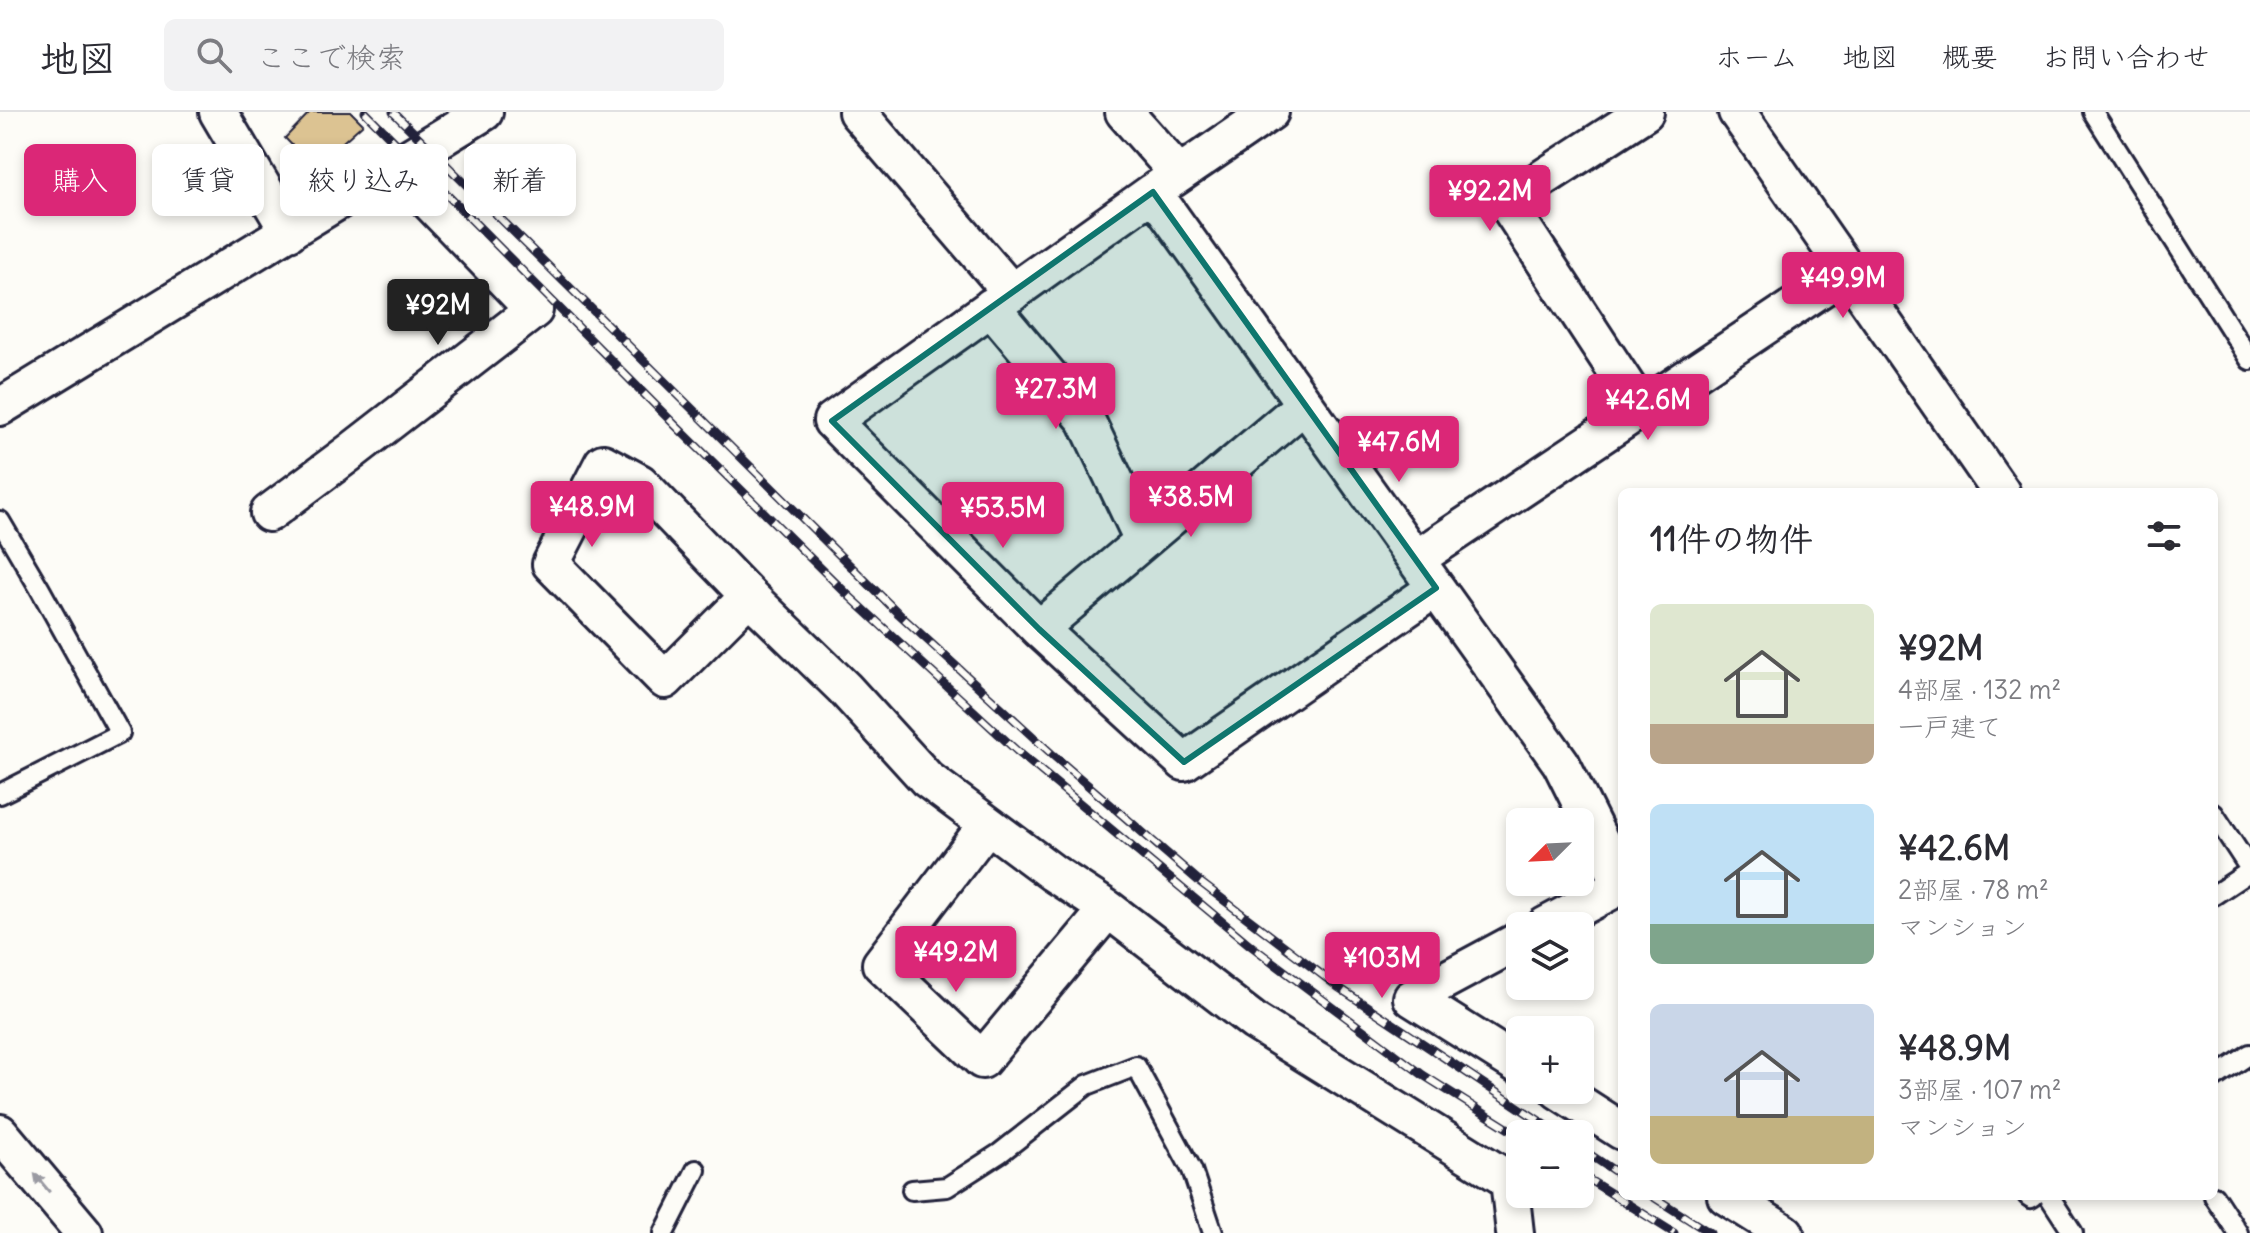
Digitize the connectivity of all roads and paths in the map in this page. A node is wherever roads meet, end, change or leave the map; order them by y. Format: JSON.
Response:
{"nodes":[{"id":1,"x":218,"y":112,"type":"edge"},
{"id":2,"x":484,"y":112,"type":"edge"},
{"id":3,"x":857,"y":112,"type":"edge"},
{"id":4,"x":1124,"y":112,"type":"edge"},
{"id":5,"x":1270,"y":112,"type":"edge"},
{"id":6,"x":1645,"y":112,"type":"edge"},
{"id":7,"x":1737,"y":112,"type":"edge"},
{"id":8,"x":2093,"y":112,"type":"edge"},
{"id":9,"x":434,"y":124,"type":"edge"},
{"id":10,"x":416,"y":144,"type":"edge"},
{"id":11,"x":1166,"y":183,"type":"junction"},
{"id":12,"x":315,"y":216,"type":"edge"},
{"id":13,"x":443,"y":216,"type":"edge"},
{"id":14,"x":289,"y":232,"type":"junction"},
{"id":15,"x":1846,"y":272,"type":"junction"},
{"id":16,"x":1002,"y":300,"type":"junction"},
{"id":17,"x":2250,"y":360,"type":"edge"},
{"id":18,"x":1305,"y":404,"type":"junction"},
{"id":19,"x":0,"y":407,"type":"edge"},
{"id":20,"x":1642,"y":410,"type":"junction"},
{"id":21,"x":1998,"y":488,"type":"edge"},
{"id":22,"x":269,"y":513,"type":"dead end"},
{"id":23,"x":0,"y":521,"type":"edge"},
{"id":24,"x":1143,"y":540,"type":"junction"},
{"id":25,"x":1416,"y":559,"type":"junction"},
{"id":26,"x":1436,"y":588,"type":"junction"},
{"id":27,"x":749,"y":596,"type":"junction"},
{"id":28,"x":1039,"y":629,"type":"junction"},
{"id":29,"x":0,"y":794,"type":"edge"},
{"id":30,"x":2218,"y":820,"type":"edge"},
{"id":31,"x":987,"y":825,"type":"junction"},
{"id":32,"x":2250,"y":870,"type":"edge"},
{"id":33,"x":1618,"y":877,"type":"edge"},
{"id":34,"x":1618,"y":887,"type":"edge"},
{"id":35,"x":2218,"y":892,"type":"edge"},
{"id":36,"x":1108,"y":909,"type":"junction"},
{"id":37,"x":1571,"y":912,"type":"edge"},
{"id":38,"x":1506,"y":948,"type":"edge"},
{"id":39,"x":2250,"y":1054,"type":"edge"},
{"id":40,"x":1506,"y":1057,"type":"edge"},
{"id":41,"x":2218,"y":1072,"type":"edge"},
{"id":42,"x":1580,"y":1104,"type":"edge"},
{"id":43,"x":1618,"y":1128,"type":"edge"},
{"id":44,"x":0,"y":1133,"type":"edge"},
{"id":45,"x":696,"y":1170,"type":"dead end"},
{"id":46,"x":912,"y":1190,"type":"dead end"},
{"id":47,"x":1732,"y":1200,"type":"edge"},
{"id":48,"x":2052,"y":1200,"type":"edge"},
{"id":49,"x":2217,"y":1200,"type":"edge"},
{"id":50,"x":84,"y":1233,"type":"edge"},
{"id":51,"x":664,"y":1233,"type":"edge"},
{"id":52,"x":1213,"y":1233,"type":"edge"},
{"id":53,"x":1515,"y":1233,"type":"edge"},
{"id":54,"x":1785,"y":1233,"type":"edge"},
{"id":55,"x":2073,"y":1233,"type":"edge"},
{"id":56,"x":2238,"y":1233,"type":"edge"}],
"edges":[{"from":1,"to":14,"type":"street"},
{"from":2,"to":9,"type":"street"},
{"from":3,"to":16,"type":"street"},
{"from":4,"to":11,"type":"street"},
{"from":5,"to":11,"type":"street"},
{"from":6,"to":20,"type":"street"},
{"from":7,"to":15,"type":"street"},
{"from":8,"to":17,"type":"lane"},
{"from":9,"to":10,"type":"street"},
{"from":11,"to":16,"type":"street"},
{"from":11,"to":18,"type":"street"},
{"from":12,"to":14,"type":"street"},
{"from":13,"to":22,"type":"street"},
{"from":14,"to":19,"type":"street"},
{"from":15,"to":20,"type":"street"},
{"from":15,"to":21,"type":"street"},
{"from":16,"to":24,"type":"street"},
{"from":16,"to":28,"type":"street"},
{"from":18,"to":24,"type":"street"},
{"from":18,"to":25,"type":"street"},
{"from":20,"to":25,"type":"street"},
{"from":23,"to":29,"type":"lane"},
{"from":24,"to":28,"type":"street"},
{"from":25,"to":26,"type":"street"},
{"from":26,"to":28,"type":"street"},
{"from":26,"to":33,"type":"street"},
{"from":27,"to":27,"type":"street"},
{"from":27,"to":31,"type":"street"},
{"from":30,"to":32,"type":"lane"},
{"from":31,"to":36,"type":"street"},
{"from":31,"to":36,"type":"street"},
{"from":32,"to":35,"type":"lane"},
{"from":34,"to":37,"type":"street"},
{"from":36,"to":53,"type":"street"},
{"from":38,"to":40,"type":"street"},
{"from":39,"to":41,"type":"lane"},
{"from":42,"to":43,"type":"street"},
{"from":50,"to":44,"type":"street","one_way":true},
{"from":45,"to":51,"type":"lane"},
{"from":46,"to":52,"type":"lane"},
{"from":47,"to":54,"type":"street"},
{"from":48,"to":55,"type":"lane"},
{"from":49,"to":56,"type":"lane"}]}
